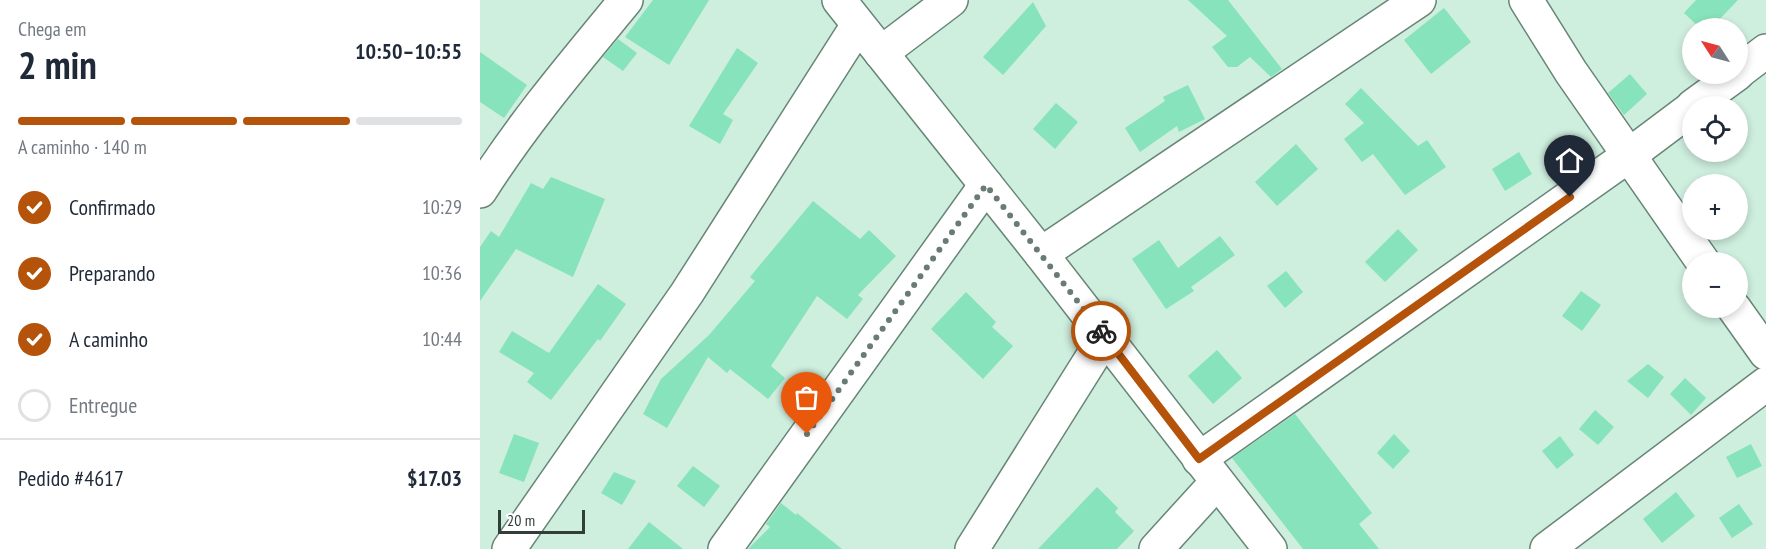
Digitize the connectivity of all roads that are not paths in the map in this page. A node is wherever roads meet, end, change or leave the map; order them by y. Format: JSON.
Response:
{"nodes":[{"id":1,"x":626,"y":0,"type":"edge"},
{"id":2,"x":951,"y":0,"type":"edge"},
{"id":3,"x":1419,"y":0,"type":"edge"},
{"id":4,"x":1526,"y":0,"type":"edge"},
{"id":5,"x":849,"y":12,"type":"edge"},
{"id":6,"x":1766,"y":51,"type":"edge"},
{"id":7,"x":881,"y":53,"type":"junction"},
{"id":8,"x":1748,"y":65,"type":"edge"},
{"id":9,"x":1723,"y":84,"type":"edge"},
{"id":10,"x":1707,"y":96,"type":"edge"},
{"id":11,"x":1682,"y":115,"type":"edge"},
{"id":12,"x":1628,"y":156,"type":"junction"},
{"id":13,"x":986,"y":185,"type":"junction"},
{"id":14,"x":480,"y":190,"type":"edge"},
{"id":15,"x":1696,"y":252,"type":"edge"},
{"id":16,"x":1041,"y":254,"type":"junction"},
{"id":17,"x":1741,"y":318,"type":"edge"},
{"id":18,"x":1106,"y":337,"type":"junction"},
{"id":19,"x":1766,"y":353,"type":"edge"},
{"id":20,"x":1766,"y":384,"type":"edge"},
{"id":21,"x":1208,"y":470,"type":"junction"},
{"id":22,"x":509,"y":549,"type":"edge"},
{"id":23,"x":725,"y":549,"type":"edge"},
{"id":24,"x":972,"y":549,"type":"edge"},
{"id":25,"x":1156,"y":549,"type":"edge"},
{"id":26,"x":1270,"y":549,"type":"edge"},
{"id":27,"x":1547,"y":549,"type":"edge"}],
"edges":[{"from":1,"to":14,"type":"street"},
{"from":2,"to":7,"type":"street"},
{"from":3,"to":16,"type":"street"},
{"from":4,"to":12,"type":"street"},
{"from":5,"to":7,"type":"street"},
{"from":5,"to":22,"type":"street"},
{"from":6,"to":8,"type":"street"},
{"from":7,"to":13,"type":"street"},
{"from":9,"to":10,"type":"street"},
{"from":11,"to":12,"type":"street"},
{"from":12,"to":15,"type":"street"},
{"from":12,"to":21,"type":"street"},
{"from":13,"to":16,"type":"street"},
{"from":13,"to":23,"type":"street"},
{"from":16,"to":18,"type":"street"},
{"from":17,"to":19,"type":"street"},
{"from":18,"to":21,"type":"street"},
{"from":18,"to":24,"type":"street"},
{"from":20,"to":27,"type":"street"},
{"from":21,"to":25,"type":"street"},
{"from":21,"to":26,"type":"street"}]}
